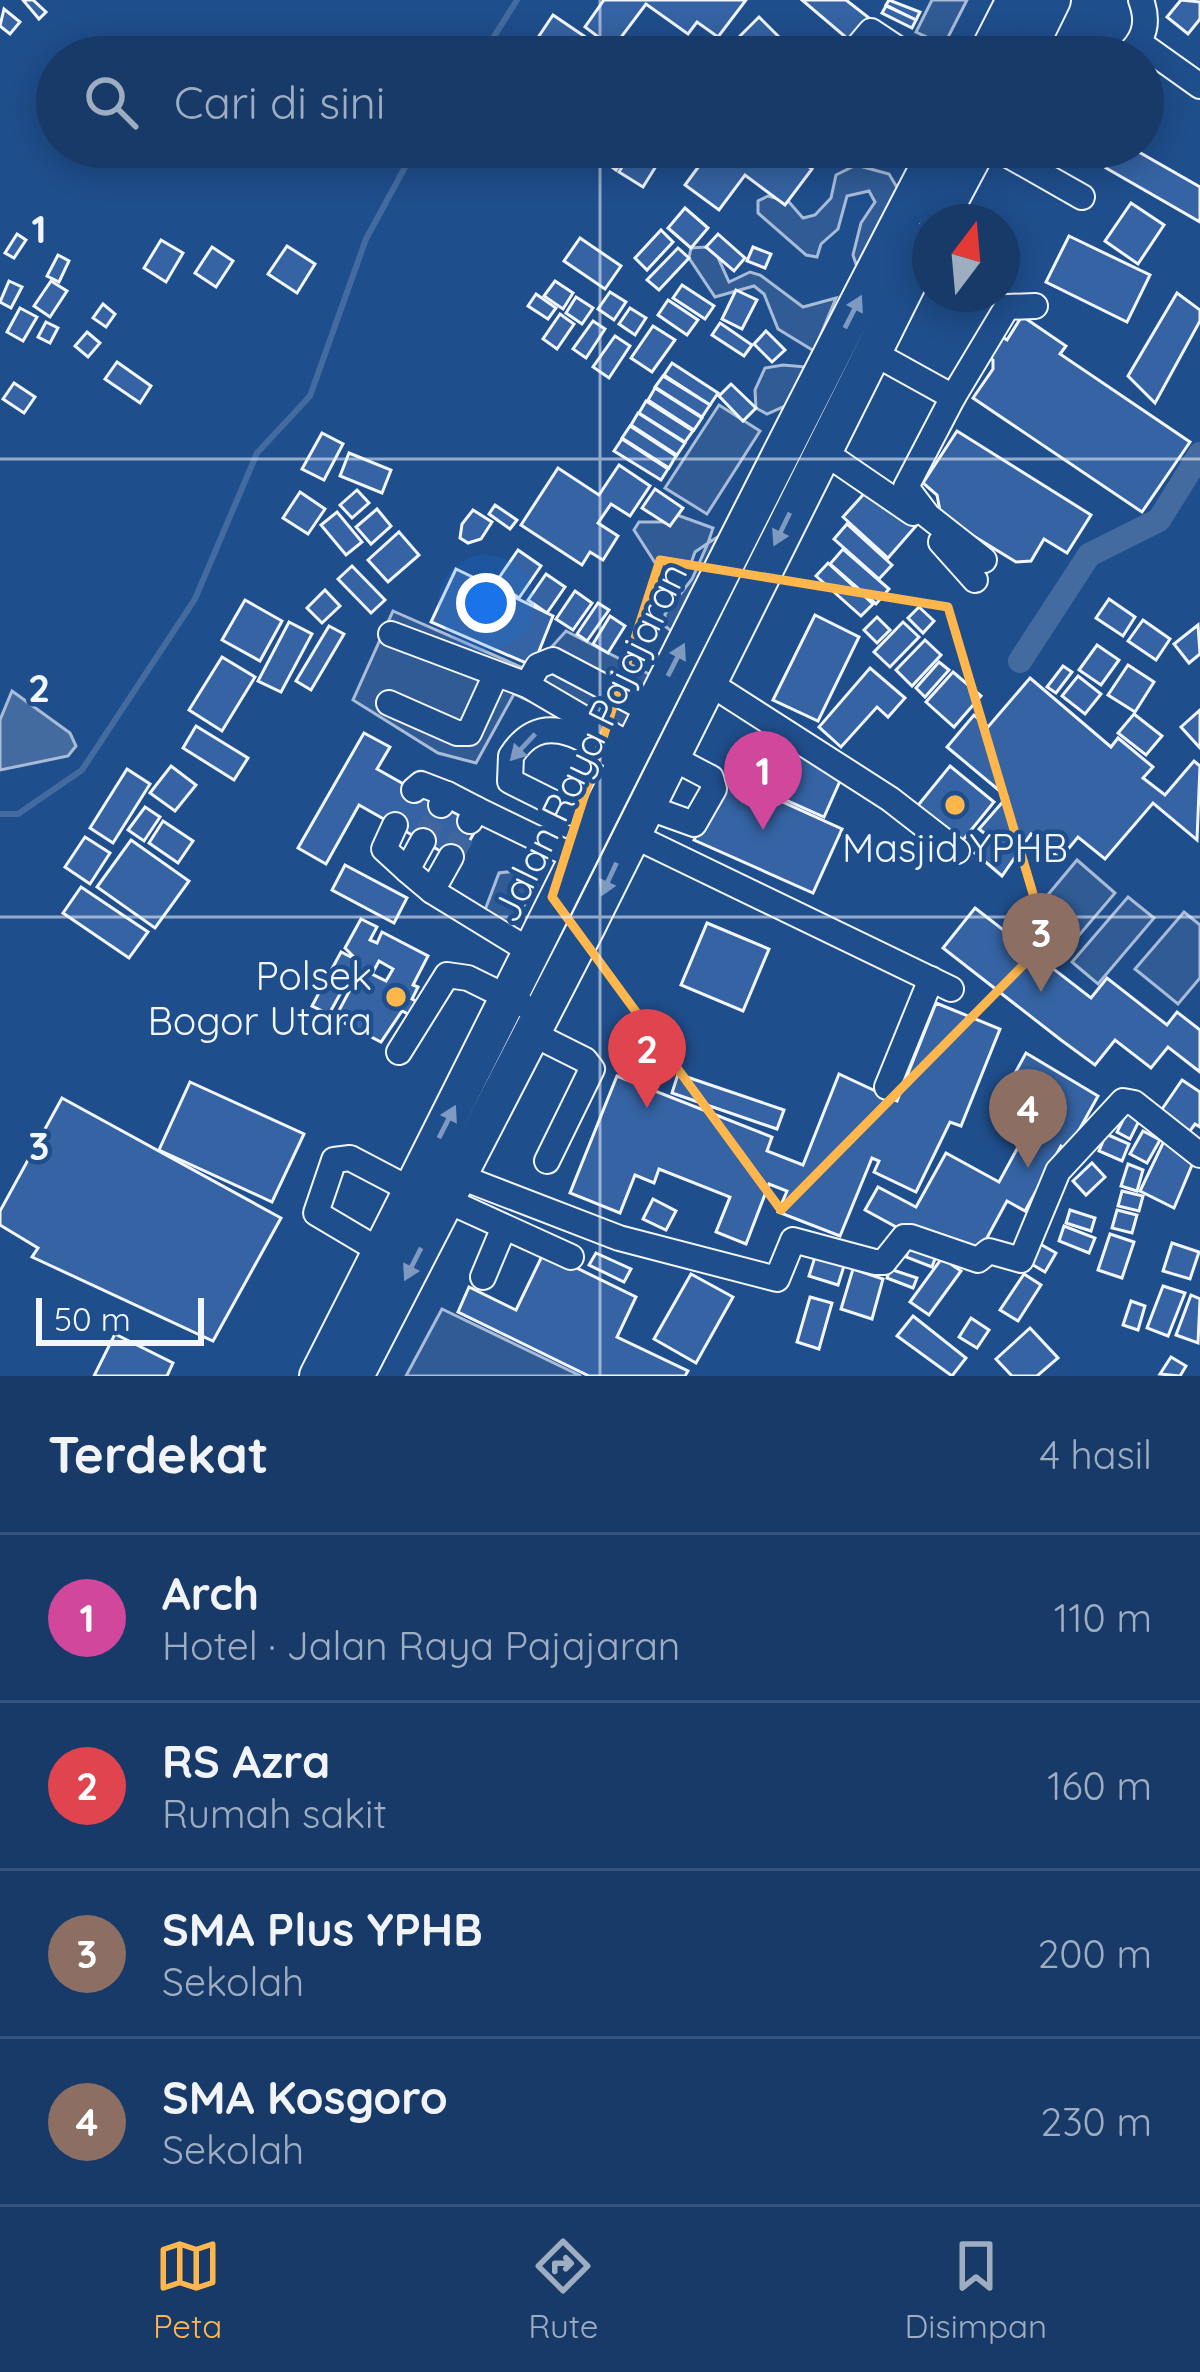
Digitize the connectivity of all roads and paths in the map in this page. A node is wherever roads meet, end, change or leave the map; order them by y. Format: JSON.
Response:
{"nodes":[{"id":1,"x":1015,"y":0,"type":"edge"},
{"id":2,"x":1052,"y":0,"type":"edge"},
{"id":3,"x":1141,"y":0,"type":"edge"},
{"id":4,"x":997,"y":36,"type":"edge"},
{"id":5,"x":1041,"y":36,"type":"edge"},
{"id":6,"x":1138,"y":36,"type":"edge"},
{"id":7,"x":1164,"y":67,"type":"edge"},
{"id":8,"x":1200,"y":86,"type":"edge"},
{"id":9,"x":916,"y":168,"type":"edge"},
{"id":10,"x":967,"y":168,"type":"edge"},
{"id":11,"x":1031,"y":168,"type":"edge"},
{"id":12,"x":1082,"y":197,"type":"dead end"},
{"id":13,"x":948,"y":204,"type":"edge"},
{"id":14,"x":912,"y":272,"type":"edge"},
{"id":15,"x":1035,"y":306,"type":"dead end"},
{"id":16,"x":870,"y":351,"type":"junction"},
{"id":17,"x":953,"y":397,"type":"junction"},
{"id":18,"x":821,"y":449,"type":"junction"},
{"id":19,"x":391,"y":634,"type":"dead end"},
{"id":20,"x":496,"y":674,"type":"junction"},
{"id":21,"x":706,"y":681,"type":"junction"},
{"id":22,"x":527,"y":685,"type":"junction"},
{"id":23,"x":388,"y":704,"type":"dead end"},
{"id":24,"x":650,"y":711,"type":"junction"},
{"id":25,"x":627,"y":755,"type":"junction"},
{"id":26,"x":669,"y":756,"type":"junction"},
{"id":27,"x":414,"y":790,"type":"dead end"},
{"id":28,"x":637,"y":820,"type":"junction"},
{"id":29,"x":594,"y":823,"type":"junction"},
{"id":30,"x":395,"y":825,"type":"tunnel mouth"},
{"id":31,"x":423,"y":841,"type":"tunnel mouth"},
{"id":32,"x":957,"y":851,"type":"dead end"},
{"id":33,"x":451,"y":856,"type":"tunnel mouth"},
{"id":34,"x":577,"y":858,"type":"junction"},
{"id":35,"x":407,"y":870,"type":"junction"},
{"id":36,"x":432,"y":891,"type":"junction"},
{"id":37,"x":533,"y":953,"type":"junction"},
{"id":38,"x":526,"y":1014,"type":"junction"},
{"id":39,"x":399,"y":1052,"type":"dead end"},
{"id":40,"x":887,"y":1087,"type":"dead end"},
{"id":41,"x":1200,"y":1155,"type":"edge"},
{"id":42,"x":548,"y":1161,"type":"dead end"},
{"id":43,"x":438,"y":1189,"type":"junction"},
{"id":44,"x":504,"y":1227,"type":"junction"},
{"id":45,"x":380,"y":1251,"type":"junction"},
{"id":46,"x":571,"y":1257,"type":"dead end"},
{"id":47,"x":483,"y":1277,"type":"dead end"},
{"id":48,"x":318,"y":1376,"type":"edge"},
{"id":49,"x":355,"y":1376,"type":"edge"}],
"edges":[{"from":1,"to":4,"type":"highway"},
{"from":2,"to":5,"type":"highway"},
{"from":3,"to":6,"type":"street"},
{"from":7,"to":8,"type":"street"},
{"from":24,"to":9,"type":"highway","name":"Jalan Raya Pajajaran","one_way":true},
{"from":10,"to":13,"type":"highway"},
{"from":11,"to":12,"type":"street"},
{"from":14,"to":16,"type":"highway","name":"Jalan Raya Pajajaran"},
{"from":15,"to":17,"type":"street"},
{"from":16,"to":17,"type":"street"},
{"from":16,"to":18,"type":"highway","name":"Jalan Raya Pajajaran"},
{"from":17,"to":18,"type":"street"},
{"from":18,"to":21,"type":"highway","name":"Jalan Raya Pajajaran","one_way":true},
{"from":19,"to":20,"type":"street"},
{"from":20,"to":22,"type":"street"},
{"from":20,"to":23,"type":"street"},
{"from":21,"to":26,"type":"highway","name":"Jalan Raya Pajajaran"},
{"from":21,"to":32,"type":"street"},
{"from":22,"to":24,"type":"street"},
{"from":22,"to":25,"type":"street"},
{"from":24,"to":25,"type":"highway","name":"Jalan Raya Pajajaran"},
{"from":25,"to":29,"type":"highway","name":"Jalan Raya Pajajaran"},
{"from":25,"to":29,"type":"street","one_way":true},
{"from":26,"to":28,"type":"highway","name":"Jalan Raya Pajajaran"},
{"from":26,"to":28,"type":"street"},
{"from":27,"to":34,"type":"street"},
{"from":28,"to":38,"type":"highway","name":"Jalan Raya Pajajaran","one_way":true},
{"from":28,"to":40,"type":"street"},
{"from":29,"to":34,"type":"highway","name":"Jalan Raya Pajajaran"},
{"from":30,"to":35,"type":"street"},
{"from":31,"to":35,"type":"street"},
{"from":33,"to":36,"type":"street"},
{"from":34,"to":37,"type":"highway","name":"Jalan Raya Pajajaran"},
{"from":35,"to":36,"type":"street"},
{"from":36,"to":37,"type":"street"},
{"from":37,"to":38,"type":"highway","name":"Jalan Raya Pajajaran"},
{"from":38,"to":39,"type":"street"},
{"from":38,"to":42,"type":"street"},
{"from":38,"to":43,"type":"highway","name":"Jalan Raya Pajajaran"},
{"from":41,"to":43,"type":"street"},
{"from":43,"to":44,"type":"street"},
{"from":43,"to":45,"type":"highway","name":"Jalan Raya Pajajaran"},
{"from":43,"to":45,"type":"street"},
{"from":43,"to":49,"type":"highway","name":"Jalan Raya Pajajaran","one_way":true},
{"from":44,"to":46,"type":"street"},
{"from":44,"to":47,"type":"street"},
{"from":45,"to":48,"type":"highway","name":"Jalan Raya Pajajaran"}]}
